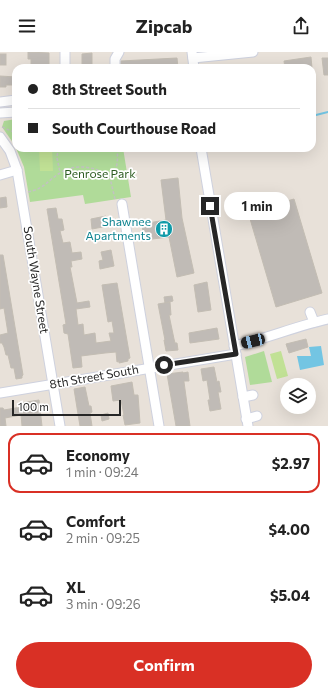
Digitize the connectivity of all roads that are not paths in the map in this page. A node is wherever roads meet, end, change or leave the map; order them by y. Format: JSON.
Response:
{"nodes":[{"id":1,"x":65,"y":52,"type":"edge"},
{"id":2,"x":119,"y":52,"type":"edge"},
{"id":3,"x":253,"y":52,"type":"edge"},
{"id":4,"x":193,"y":55,"type":"edge"},
{"id":5,"x":65,"y":64,"type":"edge"},
{"id":6,"x":115,"y":64,"type":"edge"},
{"id":7,"x":12,"y":100,"type":"edge"},
{"id":8,"x":0,"y":102,"type":"edge"},
{"id":9,"x":12,"y":112,"type":"edge"},
{"id":10,"x":0,"y":113,"type":"edge"},
{"id":11,"x":0,"y":137,"type":"edge"},
{"id":12,"x":202,"y":152,"type":"edge"},
{"id":13,"x":17,"y":170,"type":"junction"},
{"id":14,"x":0,"y":175,"type":"edge"},
{"id":15,"x":122,"y":204,"type":"road end"},
{"id":16,"x":310,"y":312,"type":"dead end"},
{"id":17,"x":328,"y":319,"type":"edge"},
{"id":18,"x":314,"y":322,"type":"junction"},
{"id":19,"x":235,"y":350,"type":"junction"},
{"id":20,"x":149,"y":368,"type":"junction"},
{"id":21,"x":53,"y":384,"type":"junction"},
{"id":22,"x":0,"y":393,"type":"edge"},
{"id":23,"x":253,"y":395,"type":"dead end"},
{"id":24,"x":243,"y":398,"type":"junction"},
{"id":25,"x":257,"y":416,"type":"dead end"},
{"id":26,"x":247,"y":422,"type":"edge"},
{"id":27,"x":60,"y":426,"type":"edge"},
{"id":28,"x":159,"y":426,"type":"edge"}],
"edges":[{"from":1,"to":5,"type":"street"},
{"from":2,"to":6,"type":"street"},
{"from":3,"to":4,"type":"street"},
{"from":7,"to":8,"type":"street"},
{"from":9,"to":10,"type":"street"},
{"from":11,"to":13,"type":"street","name":"South Wayne Street"},
{"from":12,"to":19,"type":"street"},
{"from":13,"to":14,"type":"street"},
{"from":13,"to":21,"type":"street","name":"South Wayne Street"},
{"from":15,"to":20,"type":"street"},
{"from":16,"to":18,"type":"street"},
{"from":17,"to":18,"type":"street","name":"8th Street South"},
{"from":18,"to":19,"type":"street","name":"8th Street South"},
{"from":19,"to":20,"type":"street","name":"8th Street South"},
{"from":19,"to":24,"type":"street"},
{"from":20,"to":21,"type":"street","name":"8th Street South"},
{"from":20,"to":28,"type":"street"},
{"from":21,"to":22,"type":"street","name":"8th Street South"},
{"from":21,"to":27,"type":"street","name":"South Wayne Street"},
{"from":23,"to":24,"type":"street"},
{"from":24,"to":26,"type":"street"},
{"from":25,"to":26,"type":"street"}]}
